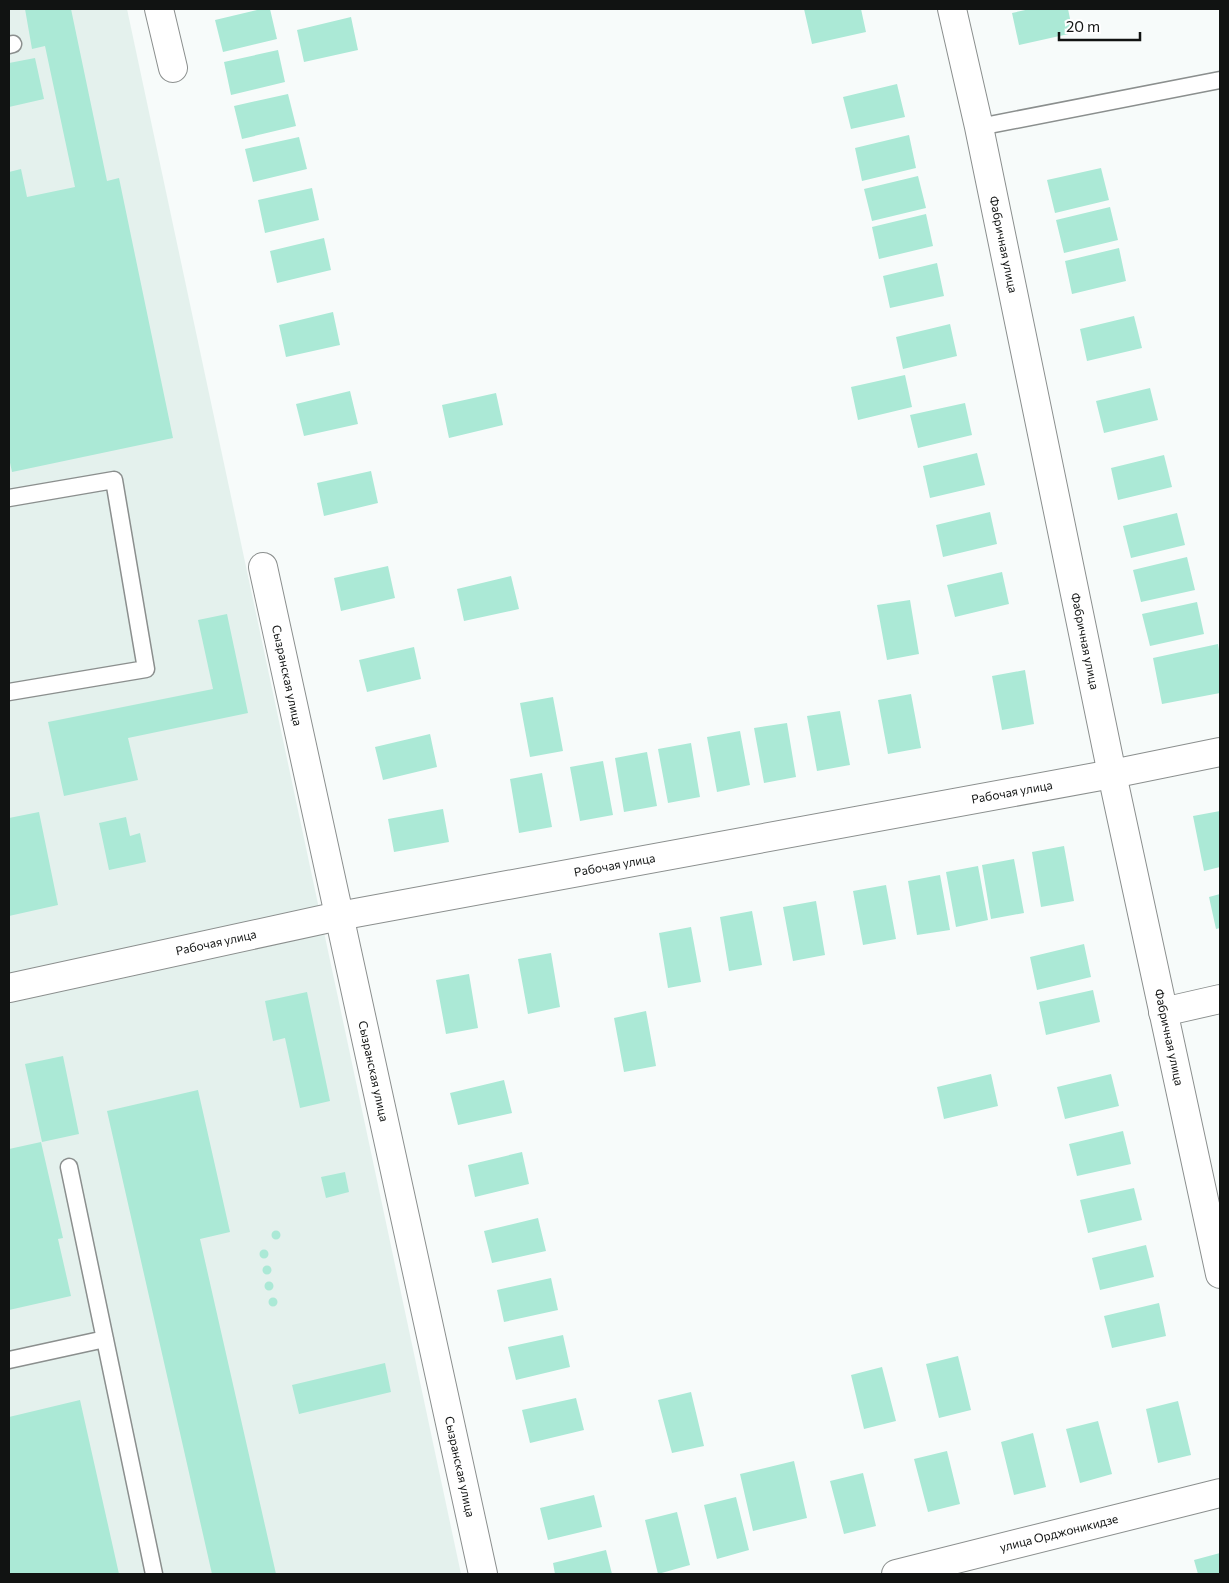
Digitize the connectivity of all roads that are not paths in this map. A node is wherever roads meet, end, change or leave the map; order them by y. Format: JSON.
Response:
{"nodes":[{"id":1,"x":159,"y":9,"type":"edge"},
{"id":2,"x":952,"y":9,"type":"edge"},
{"id":3,"x":173,"y":68,"type":"dead end"},
{"id":4,"x":1220,"y":80,"type":"edge"},
{"id":5,"x":979,"y":127,"type":"junction"},
{"id":6,"x":9,"y":498,"type":"edge"},
{"id":7,"x":262,"y":568,"type":"dead end"},
{"id":8,"x":9,"y":692,"type":"edge"},
{"id":9,"x":1220,"y":752,"type":"edge"},
{"id":10,"x":1112,"y":774,"type":"junction"},
{"id":11,"x":339,"y":916,"type":"junction"},
{"id":12,"x":9,"y":988,"type":"edge"},
{"id":13,"x":1220,"y":999,"type":"edge"},
{"id":14,"x":1163,"y":1012,"type":"junction"},
{"id":15,"x":69,"y":1167,"type":"dead end"},
{"id":16,"x":1220,"y":1274,"type":"edge"},
{"id":17,"x":105,"y":1339,"type":"junction"},
{"id":18,"x":9,"y":1360,"type":"edge"},
{"id":19,"x":1220,"y":1493,"type":"edge"},
{"id":20,"x":154,"y":1574,"type":"edge"},
{"id":21,"x":483,"y":1574,"type":"edge"},
{"id":22,"x":896,"y":1574,"type":"edge"}],
"edges":[{"from":1,"to":3,"type":"street"},
{"from":2,"to":5,"type":"street","name":"Фабричная улица"},
{"from":4,"to":5,"type":"lane"},
{"from":5,"to":10,"type":"street","name":"Фабричная улица"},
{"from":6,"to":8,"type":"lane"},
{"from":7,"to":11,"type":"street","name":"Сызранская улица"},
{"from":9,"to":10,"type":"street","name":"Рабочая улица"},
{"from":10,"to":11,"type":"street","name":"Рабочая улица"},
{"from":10,"to":14,"type":"street","name":"Фабричная улица"},
{"from":11,"to":12,"type":"street","name":"Рабочая улица"},
{"from":11,"to":21,"type":"street","name":"Сызранская улица"},
{"from":13,"to":14,"type":"street"},
{"from":14,"to":16,"type":"street","name":"Фабричная улица"},
{"from":15,"to":17,"type":"lane"},
{"from":17,"to":18,"type":"lane"},
{"from":17,"to":20,"type":"lane"},
{"from":19,"to":22,"type":"street","name":"улица Орджоникидзе"}]}
